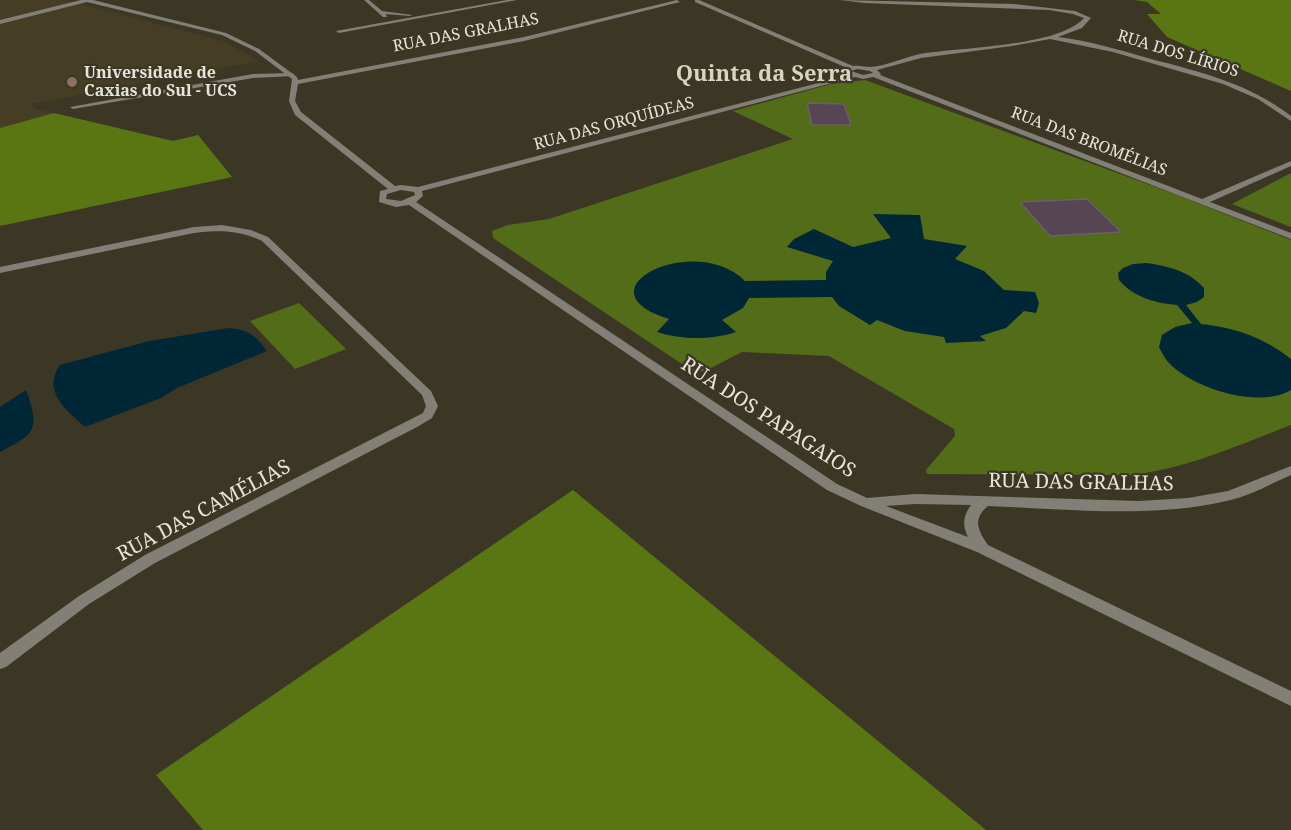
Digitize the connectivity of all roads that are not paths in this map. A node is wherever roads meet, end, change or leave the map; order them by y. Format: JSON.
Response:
{"nodes":[{"id":1,"x":70,"y":0,"type":"edge"},
{"id":2,"x":87,"y":0,"type":"edge"},
{"id":3,"x":367,"y":0,"type":"edge"},
{"id":4,"x":515,"y":0,"type":"edge"},
{"id":5,"x":697,"y":0,"type":"edge"},
{"id":6,"x":843,"y":0,"type":"edge"},
{"id":7,"x":971,"y":0,"type":"edge"},
{"id":8,"x":681,"y":2,"type":"edge"},
{"id":9,"x":380,"y":12,"type":"junction"},
{"id":10,"x":420,"y":17,"type":"junction"},
{"id":11,"x":0,"y":21,"type":"edge"},
{"id":12,"x":392,"y":22,"type":"junction"},
{"id":13,"x":1069,"y":31,"type":"junction"},
{"id":14,"x":339,"y":32,"type":"dead end"},
{"id":15,"x":1050,"y":37,"type":"junction"},
{"id":16,"x":1082,"y":41,"type":"junction"},
{"id":17,"x":852,"y":72,"type":"junction"},
{"id":18,"x":874,"y":72,"type":"junction"},
{"id":19,"x":294,"y":78,"type":"junction"},
{"id":20,"x":73,"y":107,"type":"dead end"},
{"id":21,"x":1291,"y":119,"type":"edge"},
{"id":22,"x":1291,"y":163,"type":"edge"},
{"id":23,"x":394,"y":189,"type":"junction"},
{"id":24,"x":414,"y":196,"type":"junction"},
{"id":25,"x":1202,"y":202,"type":"junction"},
{"id":26,"x":1291,"y":236,"type":"edge"},
{"id":27,"x":0,"y":270,"type":"edge"},
{"id":28,"x":1291,"y":470,"type":"edge"},
{"id":29,"x":985,"y":501,"type":"junction"},
{"id":30,"x":866,"y":503,"type":"junction"},
{"id":31,"x":982,"y":548,"type":"junction"},
{"id":32,"x":0,"y":662,"type":"edge"},
{"id":33,"x":1291,"y":699,"type":"edge"}],
"edges":[{"from":1,"to":11,"type":"street"},
{"from":2,"to":11,"type":"street"},
{"from":2,"to":19,"type":"street"},
{"from":3,"to":9,"type":"lane"},
{"from":4,"to":10,"type":"lane"},
{"from":5,"to":8,"type":"street","name":"RUA DAS GRALHAS"},
{"from":5,"to":17,"type":"street"},
{"from":6,"to":7,"type":"street"},
{"from":7,"to":13,"type":"street"},
{"from":8,"to":19,"type":"street","name":"RUA DAS GRALHAS"},
{"from":9,"to":10,"type":"lane"},
{"from":9,"to":12,"type":"lane"},
{"from":10,"to":12,"type":"lane"},
{"from":12,"to":14,"type":"lane"},
{"from":13,"to":15,"type":"street"},
{"from":13,"to":16,"type":"street"},
{"from":15,"to":16,"type":"street","name":"RUA DOS LÍRIOS"},
{"from":15,"to":18,"type":"street"},
{"from":16,"to":21,"type":"street","name":"RUA DOS LÍRIOS"},
{"from":17,"to":18,"type":"street"},
{"from":17,"to":24,"type":"street","name":"RUA DAS ORQUÍDEAS"},
{"from":18,"to":25,"type":"street","name":"RUA DAS BROMÉLIAS"},
{"from":19,"to":20,"type":"lane"},
{"from":19,"to":23,"type":"street"},
{"from":22,"to":25,"type":"street"},
{"from":23,"to":24,"type":"street"},
{"from":23,"to":24,"type":"street"},
{"from":24,"to":30,"type":"street","name":"RUA DOS PAPAGAIOS"},
{"from":25,"to":26,"type":"street","name":"RUA DAS BROMÉLIAS"},
{"from":27,"to":32,"type":"street","name":"RUA DAS CAMÉLIAS"},
{"from":28,"to":29,"type":"street","name":"RUA DAS GRALHAS"},
{"from":29,"to":30,"type":"street","name":"RUA DAS GRALHAS"},
{"from":29,"to":31,"type":"street"},
{"from":30,"to":31,"type":"street","name":"RUA DOS PAPAGAIOS"},
{"from":31,"to":33,"type":"street","name":"RUA DOS PAPAGAIOS"}]}
